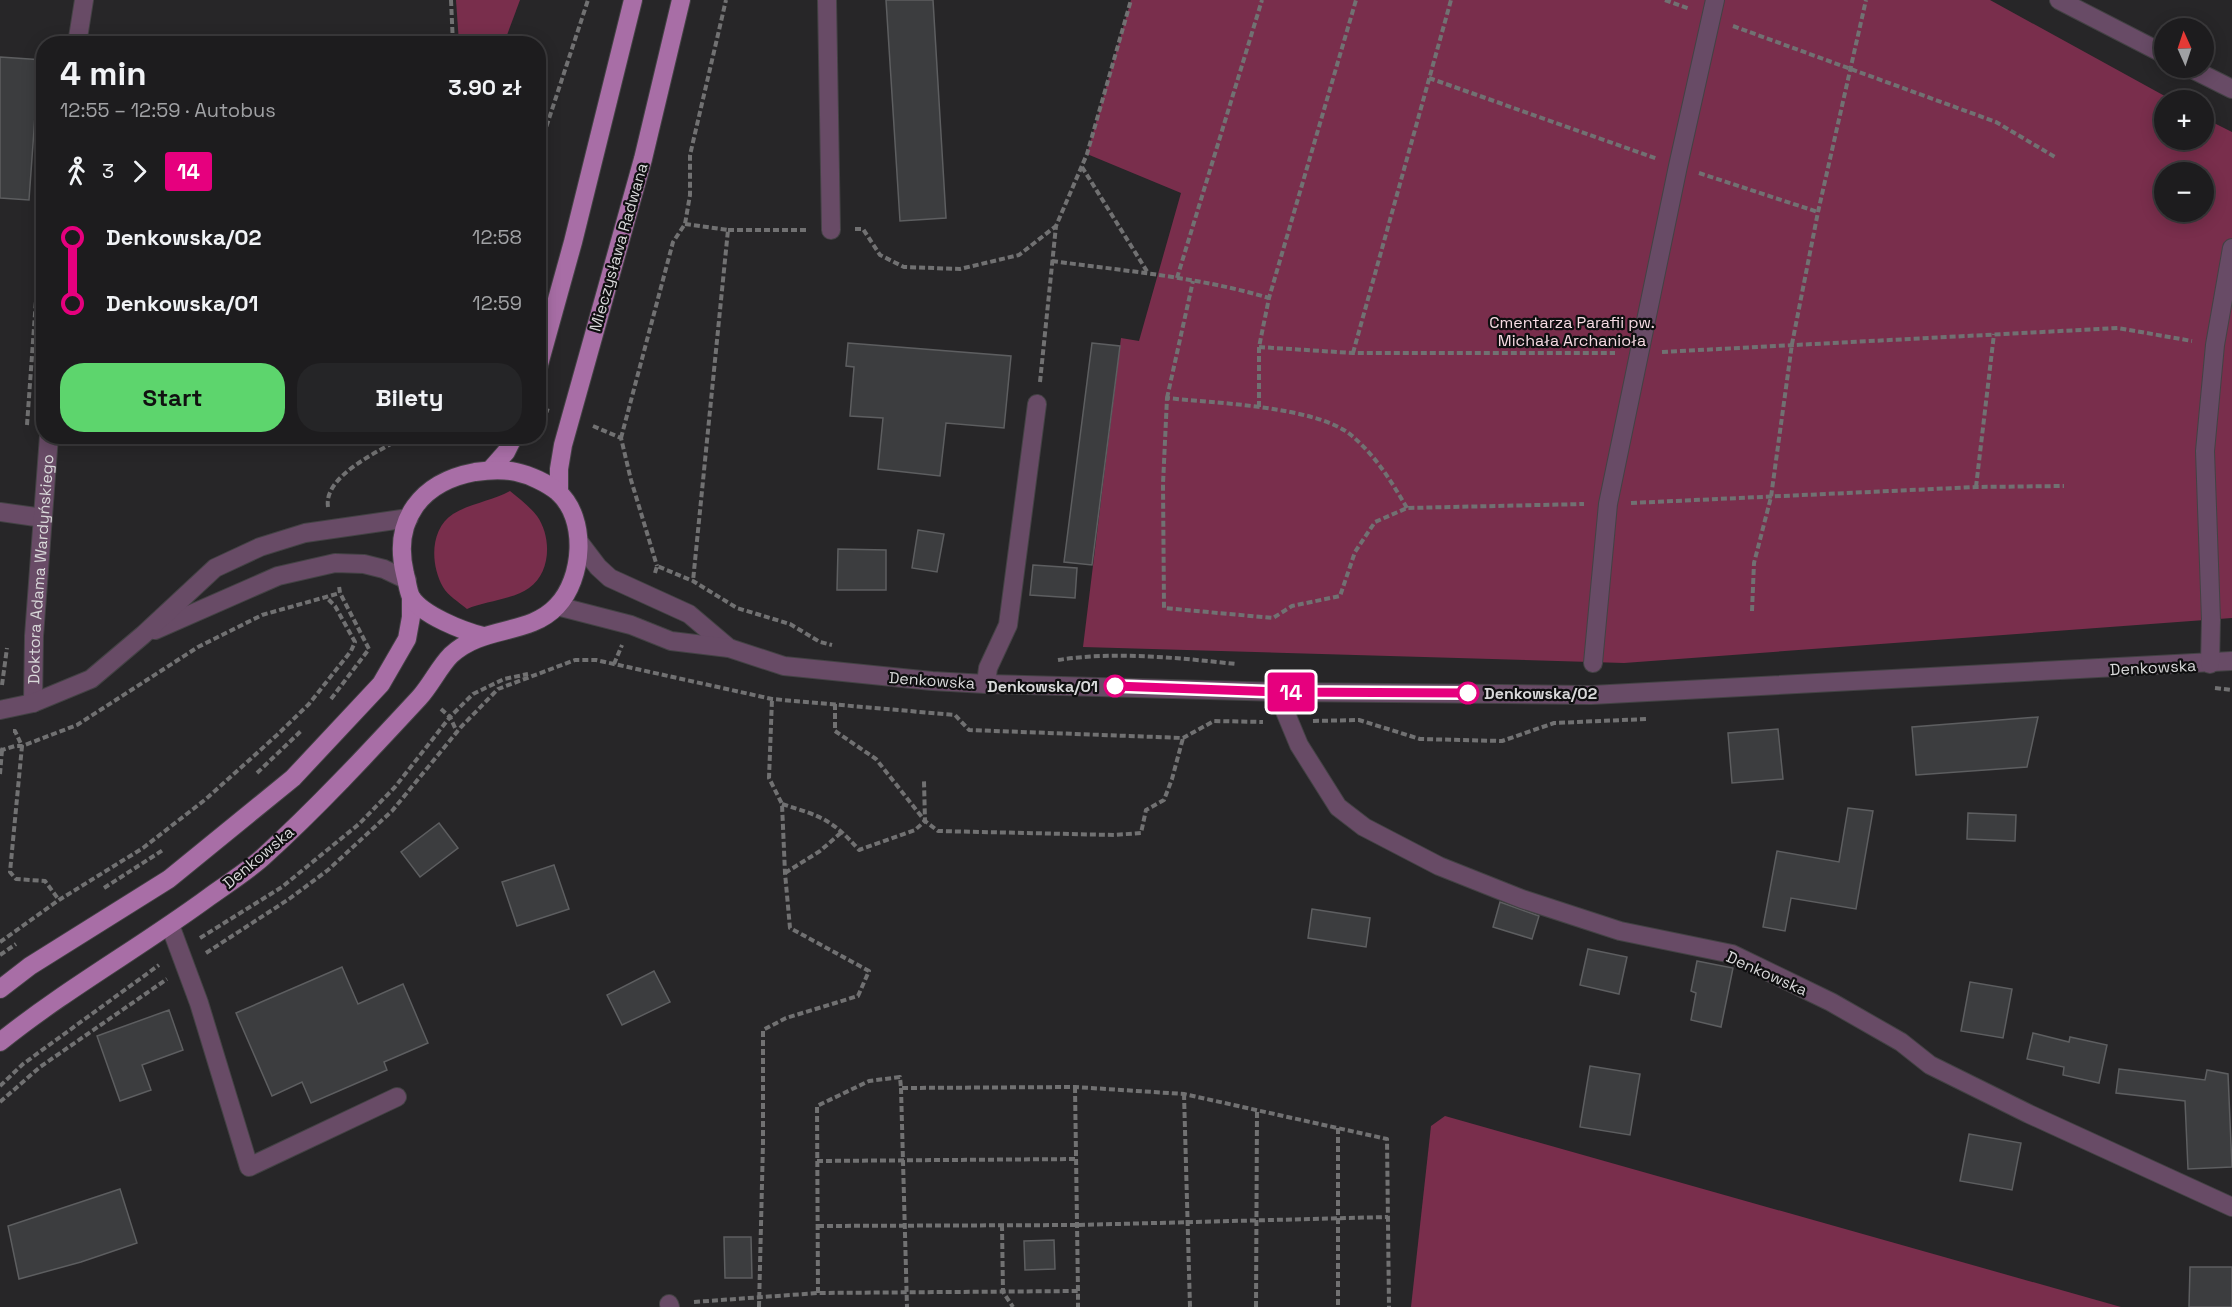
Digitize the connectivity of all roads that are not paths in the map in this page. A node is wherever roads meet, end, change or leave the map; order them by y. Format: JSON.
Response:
{"nodes":[{"id":1,"x":84,"y":0,"type":"edge"},
{"id":2,"x":633,"y":0,"type":"edge"},
{"id":3,"x":681,"y":0,"type":"edge"},
{"id":4,"x":827,"y":0,"type":"edge"},
{"id":5,"x":2059,"y":0,"type":"edge"},
{"id":6,"x":1714,"y":9,"type":"edge"},
{"id":7,"x":78,"y":36,"type":"edge"},
{"id":8,"x":2154,"y":49,"type":"edge"},
{"id":9,"x":2210,"y":78,"type":"edge"},
{"id":10,"x":2232,"y":89,"type":"edge"},
{"id":11,"x":831,"y":230,"type":"road end"},
{"id":12,"x":2232,"y":248,"type":"edge"},
{"id":13,"x":546,"y":339,"type":"edge"},
{"id":14,"x":1037,"y":404,"type":"road end"},
{"id":15,"x":48,"y":444,"type":"edge"},
{"id":16,"x":510,"y":444,"type":"edge"},
{"id":17,"x":491,"y":469,"type":"junction"},
{"id":18,"x":559,"y":493,"type":"junction"},
{"id":19,"x":0,"y":512,"type":"edge"},
{"id":20,"x":43,"y":518,"type":"junction"},
{"id":21,"x":409,"y":518,"type":"junction"},
{"id":22,"x":579,"y":542,"type":"junction"},
{"id":23,"x":409,"y":589,"type":"junction"},
{"id":24,"x":557,"y":606,"type":"junction"},
{"id":25,"x":142,"y":635,"type":"junction"},
{"id":26,"x":483,"y":636,"type":"junction"},
{"id":27,"x":729,"y":648,"type":"junction"},
{"id":28,"x":2232,"y":661,"type":"edge"},
{"id":29,"x":1593,"y":663,"type":"dead end"},
{"id":30,"x":2210,"y":664,"type":"junction"},
{"id":31,"x":986,"y":684,"type":"junction"},
{"id":32,"x":1282,"y":692,"type":"junction"},
{"id":33,"x":33,"y":703,"type":"junction"},
{"id":34,"x":0,"y":710,"type":"edge"},
{"id":35,"x":170,"y":925,"type":"junction"},
{"id":36,"x":0,"y":989,"type":"edge"},
{"id":37,"x":0,"y":1042,"type":"edge"},
{"id":38,"x":397,"y":1097,"type":"dead end"},
{"id":39,"x":2232,"y":1207,"type":"edge"}],
"edges":[{"from":1,"to":7,"type":"street"},
{"from":2,"to":13,"type":"main road"},
{"from":3,"to":18,"type":"main road","name":"Mieczysława Radwana"},
{"from":4,"to":11,"type":"street"},
{"from":5,"to":8,"type":"street"},
{"from":6,"to":29,"type":"street"},
{"from":9,"to":10,"type":"street"},
{"from":12,"to":30,"type":"street"},
{"from":14,"to":31,"type":"street"},
{"from":15,"to":20,"type":"street","name":"Doktora Adama Wardyńskiego"},
{"from":16,"to":17,"type":"main road"},
{"from":17,"to":18,"type":"main road"},
{"from":17,"to":21,"type":"main road"},
{"from":18,"to":22,"type":"main road"},
{"from":19,"to":20,"type":"street"},
{"from":20,"to":33,"type":"street","name":"Doktora Adama Wardyńskiego"},
{"from":21,"to":23,"type":"main road"},
{"from":21,"to":25,"type":"street"},
{"from":22,"to":24,"type":"main road"},
{"from":22,"to":27,"type":"street","name":"Denkowska"},
{"from":23,"to":25,"type":"street"},
{"from":23,"to":26,"type":"main road"},
{"from":23,"to":36,"type":"main road"},
{"from":24,"to":26,"type":"main road"},
{"from":24,"to":27,"type":"street","name":"Denkowska"},
{"from":25,"to":33,"type":"street"},
{"from":26,"to":35,"type":"main road","name":"Denkowska"},
{"from":27,"to":31,"type":"street","name":"Denkowska"},
{"from":28,"to":30,"type":"street","name":"Denkowska"},
{"from":30,"to":32,"type":"street","name":"Denkowska"},
{"from":31,"to":32,"type":"street","name":"Denkowska"},
{"from":32,"to":39,"type":"street","name":"Denkowska"},
{"from":33,"to":34,"type":"street"},
{"from":35,"to":37,"type":"main road","name":"Denkowska"},
{"from":35,"to":38,"type":"street"}]}
